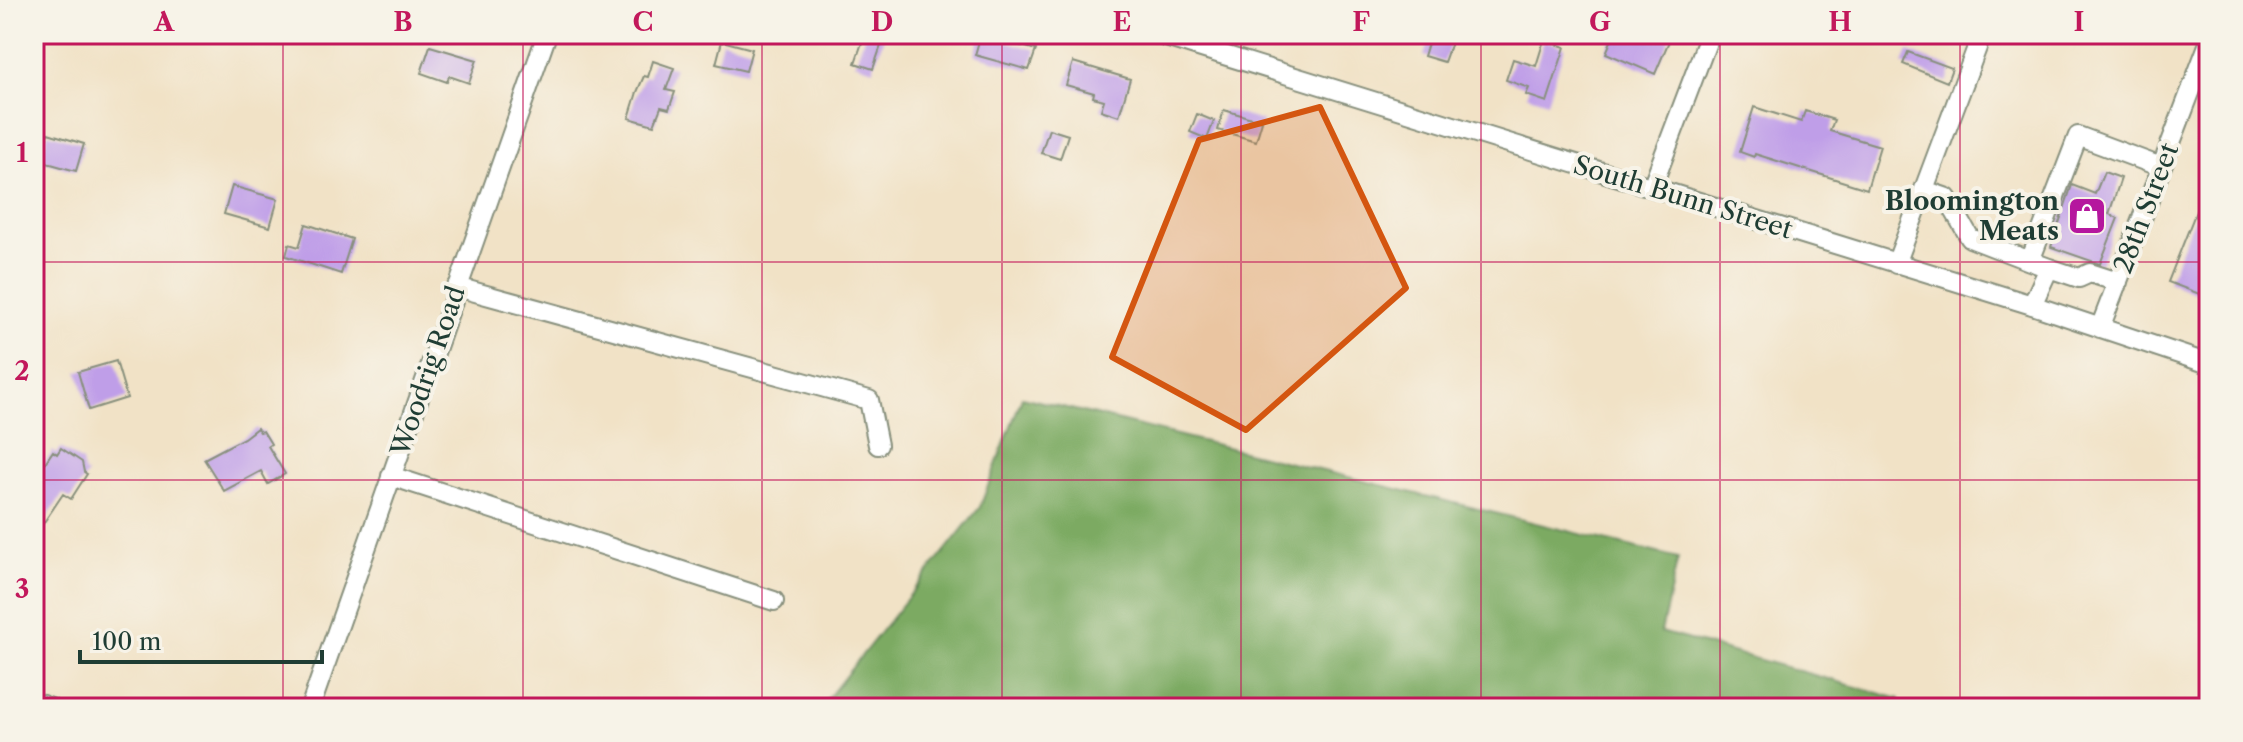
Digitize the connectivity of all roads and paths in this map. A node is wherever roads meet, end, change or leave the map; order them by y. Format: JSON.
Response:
{"nodes":[{"id":1,"x":547,"y":34,"type":"edge"},
{"id":2,"x":1156,"y":34,"type":"edge"},
{"id":3,"x":1710,"y":34,"type":"edge"},
{"id":4,"x":1982,"y":34,"type":"edge"},
{"id":5,"x":2209,"y":43,"type":"edge"},
{"id":6,"x":2161,"y":167,"type":"junction"},
{"id":7,"x":1652,"y":187,"type":"junction"},
{"id":8,"x":1924,"y":190,"type":"junction"},
{"id":9,"x":2030,"y":261,"type":"junction"},
{"id":10,"x":1896,"y":264,"type":"junction"},
{"id":11,"x":2049,"y":268,"type":"junction"},
{"id":12,"x":2118,"y":282,"type":"junction"},
{"id":13,"x":457,"y":287,"type":"junction"},
{"id":14,"x":2032,"y":305,"type":"junction"},
{"id":15,"x":2100,"y":328,"type":"junction"},
{"id":16,"x":2209,"y":364,"type":"edge"},
{"id":17,"x":878,"y":445,"type":"dead end"},
{"id":18,"x":391,"y":476,"type":"junction"},
{"id":19,"x":774,"y":601,"type":"dead end"},
{"id":20,"x":34,"y":702,"type":"edge"},
{"id":21,"x":51,"y":708,"type":"edge"},
{"id":22,"x":310,"y":708,"type":"edge"}],
"edges":[{"from":1,"to":13,"type":"street","name":"Woodrig Road"},
{"from":2,"to":7,"type":"street","name":"South Bunn Street"},
{"from":3,"to":7,"type":"street"},
{"from":4,"to":8,"type":"street"},
{"from":5,"to":6,"type":"street","name":"28th Street"},
{"from":6,"to":9,"type":"street"},
{"from":6,"to":12,"type":"street","name":"28th Street"},
{"from":7,"to":10,"type":"street","name":"South Bunn Street"},
{"from":8,"to":9,"type":"street"},
{"from":8,"to":10,"type":"street"},
{"from":9,"to":11,"type":"street"},
{"from":10,"to":14,"type":"street","name":"South Bunn Street"},
{"from":11,"to":12,"type":"street"},
{"from":11,"to":14,"type":"street"},
{"from":12,"to":15,"type":"street","name":"28th Street"},
{"from":13,"to":17,"type":"street"},
{"from":13,"to":18,"type":"street","name":"Woodrig Road"},
{"from":14,"to":15,"type":"street","name":"South Bunn Street"},
{"from":15,"to":16,"type":"street","name":"South Bunn Street"},
{"from":18,"to":19,"type":"street"},
{"from":18,"to":22,"type":"street","name":"Woodrig Road"},
{"from":20,"to":21,"type":"street"}]}
